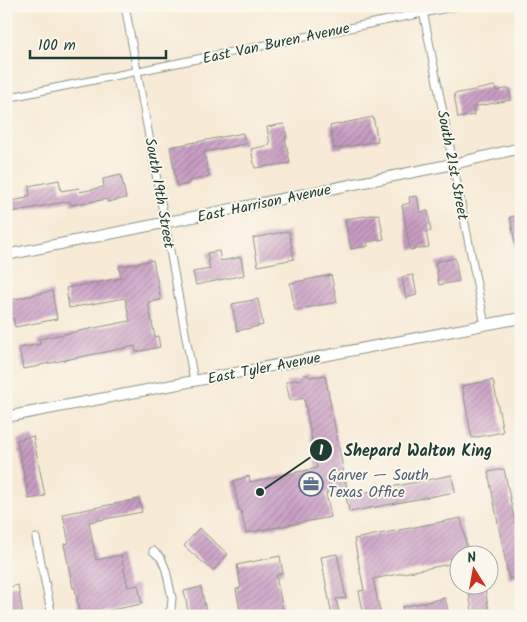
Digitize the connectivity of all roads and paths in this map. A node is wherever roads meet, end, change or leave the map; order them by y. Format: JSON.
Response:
{"nodes":[{"id":1,"x":125,"y":6,"type":"edge"},
{"id":2,"x":457,"y":6,"type":"edge"},
{"id":3,"x":423,"y":10,"type":"edge"},
{"id":4,"x":138,"y":72,"type":"junction"},
{"id":5,"x":6,"y":98,"type":"edge"},
{"id":6,"x":521,"y":148,"type":"edge"},
{"id":7,"x":453,"y":164,"type":"junction"},
{"id":8,"x":166,"y":223,"type":"junction"},
{"id":9,"x":6,"y":255,"type":"edge"},
{"id":10,"x":521,"y":318,"type":"edge"},
{"id":11,"x":485,"y":325,"type":"junction"},
{"id":12,"x":194,"y":381,"type":"junction"},
{"id":13,"x":6,"y":417,"type":"edge"},
{"id":14,"x":36,"y":538,"type":"dead end"},
{"id":15,"x":153,"y":551,"type":"dead end"},
{"id":16,"x":52,"y":616,"type":"edge"},
{"id":17,"x":165,"y":616,"type":"edge"}],
"edges":[{"from":1,"to":4,"type":"street","name":"South 19th Street"},
{"from":2,"to":3,"type":"street","name":"East Van Buren Avenue"},
{"from":3,"to":4,"type":"street","name":"East Van Buren Avenue"},
{"from":3,"to":7,"type":"street","name":"South 21st Street"},
{"from":4,"to":5,"type":"street","name":"East Van Buren Avenue"},
{"from":4,"to":8,"type":"street","name":"South 19th Street"},
{"from":6,"to":7,"type":"main road","name":"East Harrison Avenue"},
{"from":7,"to":8,"type":"main road","name":"East Harrison Avenue"},
{"from":7,"to":11,"type":"street","name":"South 21st Street"},
{"from":8,"to":9,"type":"main road","name":"East Harrison Avenue"},
{"from":8,"to":12,"type":"street","name":"South 19th Street"},
{"from":10,"to":11,"type":"main road","name":"East Tyler Avenue"},
{"from":11,"to":12,"type":"main road","name":"East Tyler Avenue"},
{"from":12,"to":13,"type":"main road","name":"East Tyler Avenue"},
{"from":14,"to":16,"type":"street"},
{"from":15,"to":17,"type":"street"}]}
